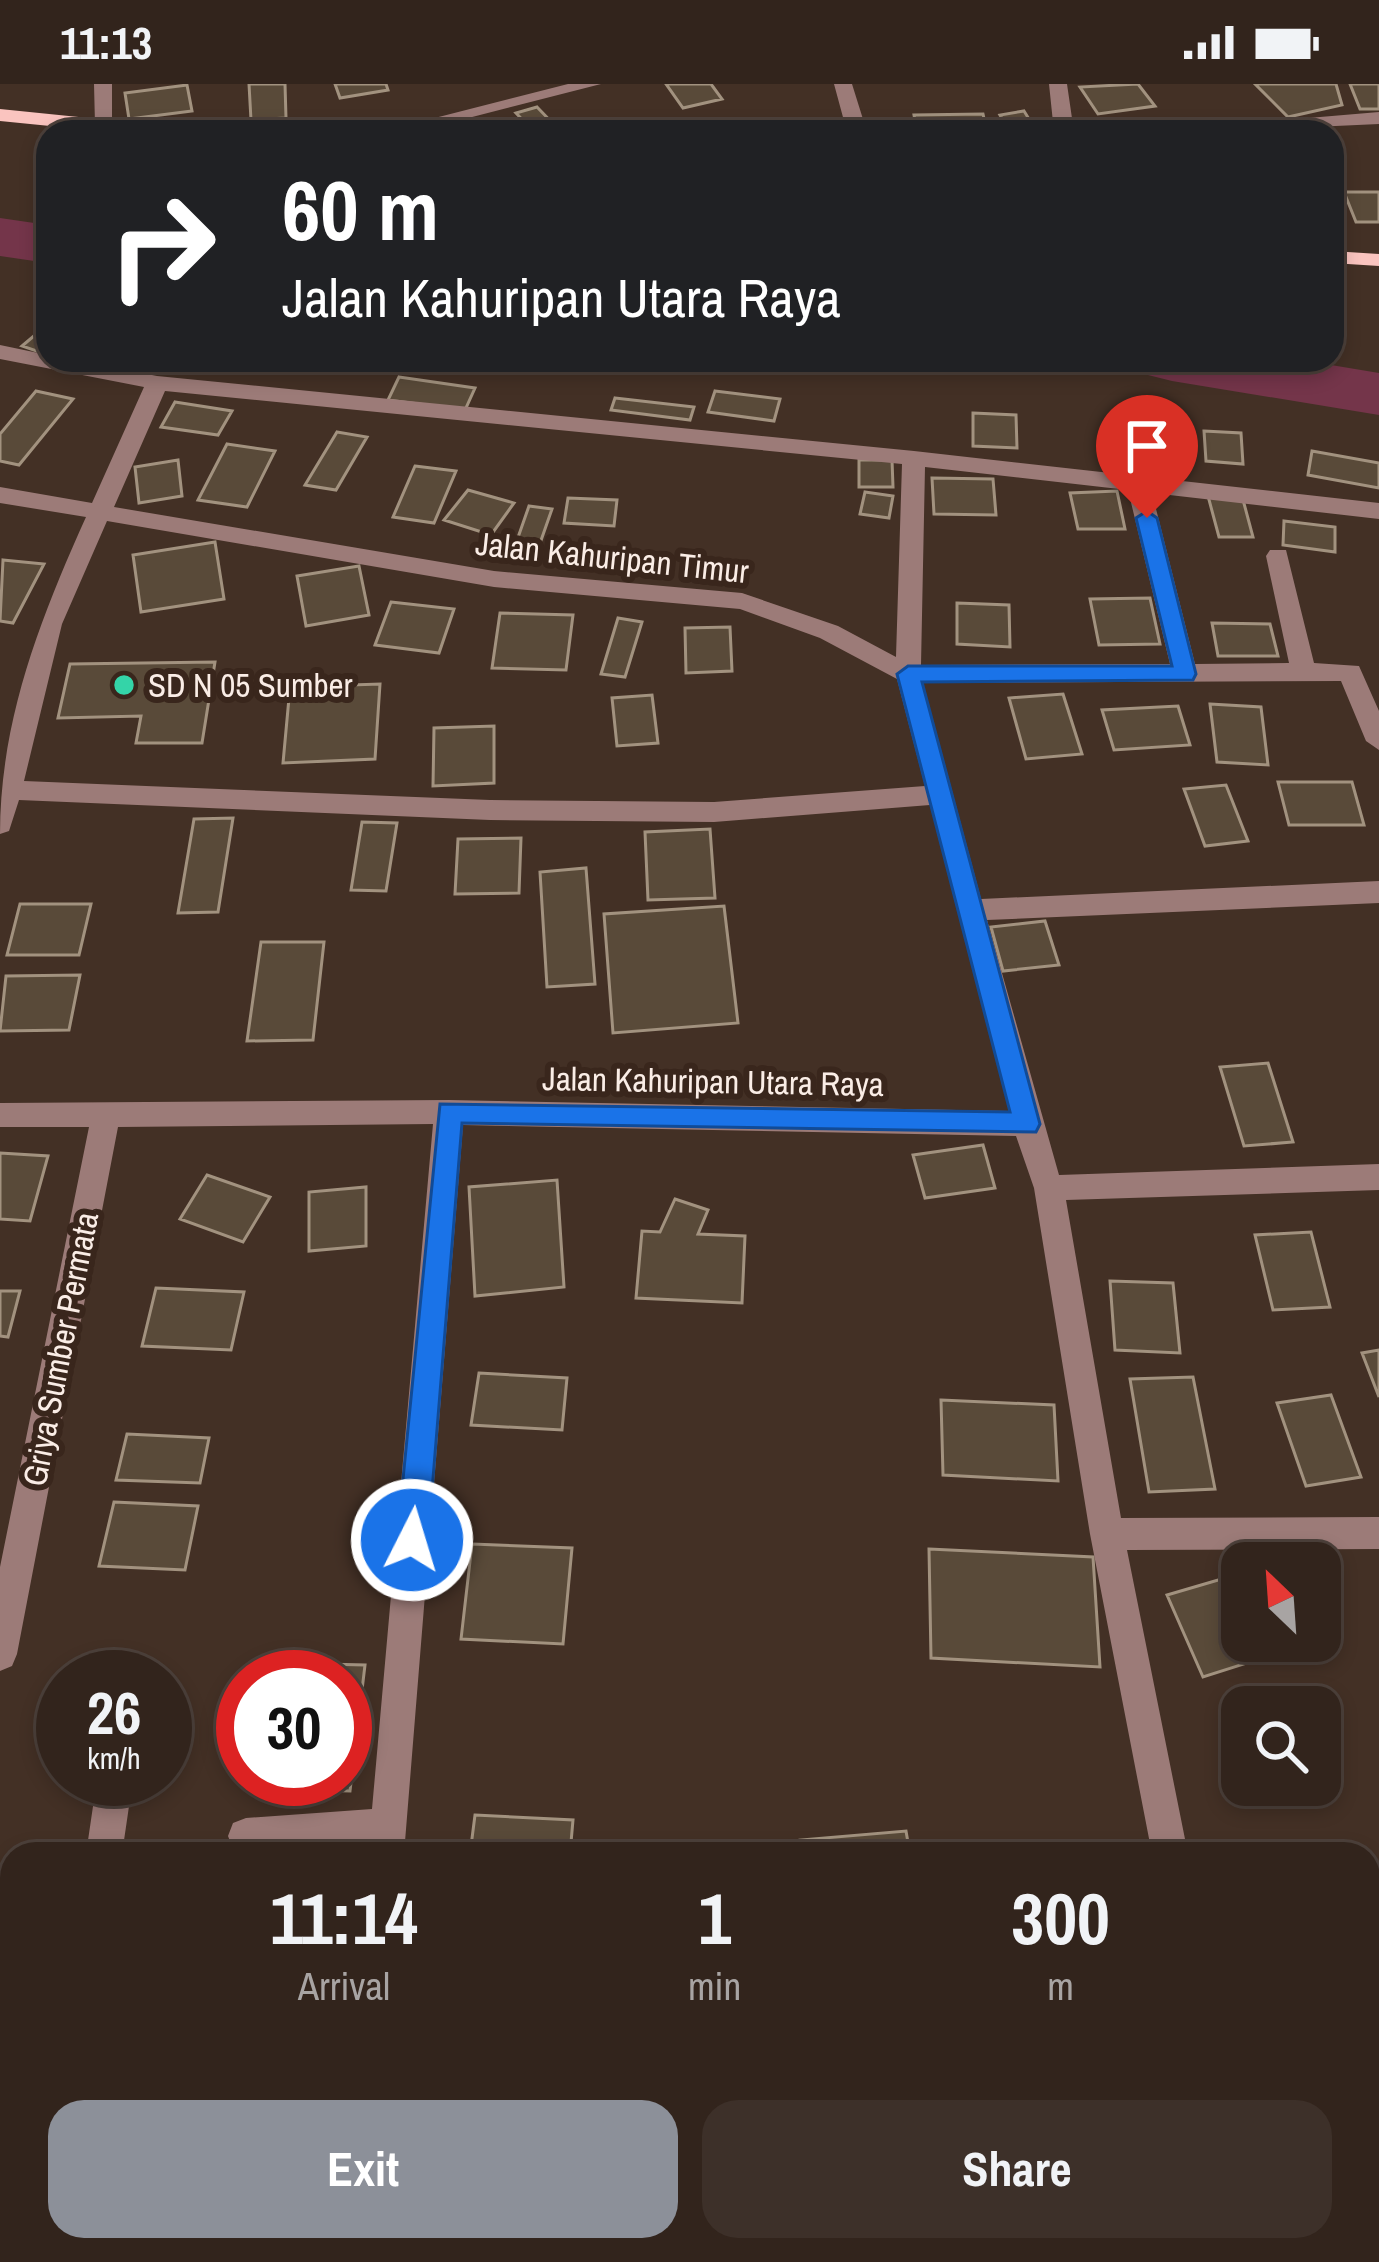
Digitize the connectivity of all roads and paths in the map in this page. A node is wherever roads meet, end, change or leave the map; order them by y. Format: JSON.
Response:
{"nodes":[{"id":1,"x":103,"y":84,"type":"edge"},
{"id":2,"x":592,"y":84,"type":"edge"},
{"id":3,"x":843,"y":84,"type":"edge"},
{"id":4,"x":1058,"y":84,"type":"edge"},
{"id":5,"x":0,"y":115,"type":"edge"},
{"id":6,"x":1379,"y":118,"type":"edge"},
{"id":7,"x":52,"y":120,"type":"edge"},
{"id":8,"x":105,"y":120,"type":"edge"},
{"id":9,"x":440,"y":120,"type":"edge"},
{"id":10,"x":854,"y":120,"type":"edge"},
{"id":11,"x":1062,"y":120,"type":"edge"},
{"id":12,"x":1344,"y":121,"type":"edge"},
{"id":13,"x":1344,"y":257,"type":"edge"},
{"id":14,"x":1379,"y":260,"type":"edge"},
{"id":15,"x":0,"y":352,"type":"edge"},
{"id":16,"x":36,"y":359,"type":"edge"},
{"id":17,"x":102,"y":372,"type":"edge"},
{"id":18,"x":158,"y":383,"type":"junction"},
{"id":19,"x":914,"y":458,"type":"junction"},
{"id":20,"x":1138,"y":482,"type":"junction"},
{"id":21,"x":0,"y":496,"type":"edge"},
{"id":22,"x":99,"y":511,"type":"junction"},
{"id":23,"x":1379,"y":511,"type":"edge"},
{"id":24,"x":1278,"y":556,"type":"dead end"},
{"id":25,"x":1350,"y":672,"type":"junction"},
{"id":26,"x":1379,"y":672,"type":"edge"},
{"id":27,"x":1304,"y":673,"type":"junction"},
{"id":28,"x":908,"y":674,"type":"junction"},
{"id":29,"x":1185,"y":674,"type":"junction"},
{"id":30,"x":1379,"y":741,"type":"edge"},
{"id":31,"x":10,"y":790,"type":"junction"},
{"id":32,"x":938,"y":795,"type":"junction"},
{"id":33,"x":0,"y":824,"type":"edge"},
{"id":34,"x":1379,"y":892,"type":"edge"},
{"id":35,"x":968,"y":910,"type":"junction"},
{"id":36,"x":449,"y":1112,"type":"junction"},
{"id":37,"x":0,"y":1115,"type":"edge"},
{"id":38,"x":106,"y":1115,"type":"junction"},
{"id":39,"x":1027,"y":1124,"type":"junction"},
{"id":40,"x":1379,"y":1177,"type":"edge"},
{"id":41,"x":1049,"y":1188,"type":"junction"},
{"id":42,"x":1379,"y":1533,"type":"edge"},
{"id":43,"x":1108,"y":1534,"type":"junction"},
{"id":44,"x":0,"y":1654,"type":"edge"},
{"id":45,"x":112,"y":1806,"type":"edge"},
{"id":46,"x":246,"y":1837,"type":"dead end"},
{"id":47,"x":387,"y":1840,"type":"edge"},
{"id":48,"x":106,"y":1842,"type":"edge"},
{"id":49,"x":1168,"y":1842,"type":"edge"}],
"edges":[{"from":1,"to":8,"type":"street"},
{"from":2,"to":9,"type":"street"},
{"from":3,"to":10,"type":"street"},
{"from":4,"to":11,"type":"street"},
{"from":5,"to":7,"type":"main road"},
{"from":6,"to":12,"type":"street"},
{"from":13,"to":14,"type":"main road"},
{"from":15,"to":16,"type":"street"},
{"from":17,"to":18,"type":"street"},
{"from":18,"to":19,"type":"street"},
{"from":18,"to":22,"type":"street"},
{"from":19,"to":20,"type":"street"},
{"from":19,"to":28,"type":"street"},
{"from":20,"to":23,"type":"street"},
{"from":20,"to":29,"type":"street"},
{"from":21,"to":22,"type":"street","name":"Jalan Kahuripan Timur"},
{"from":22,"to":28,"type":"street","name":"Jalan Kahuripan Timur"},
{"from":22,"to":31,"type":"street"},
{"from":24,"to":27,"type":"street"},
{"from":25,"to":26,"type":"street","name":"Jalan Kahuripan Timur"},
{"from":25,"to":27,"type":"street","name":"Jalan Kahuripan Timur"},
{"from":25,"to":30,"type":"street"},
{"from":27,"to":29,"type":"street","name":"Jalan Kahuripan Timur"},
{"from":28,"to":29,"type":"street","name":"Jalan Kahuripan Timur"},
{"from":28,"to":32,"type":"street"},
{"from":31,"to":32,"type":"street"},
{"from":31,"to":33,"type":"street"},
{"from":32,"to":35,"type":"street"},
{"from":34,"to":35,"type":"street"},
{"from":35,"to":39,"type":"street"},
{"from":36,"to":38,"type":"street","name":"Jalan Kahuripan Utara Raya"},
{"from":36,"to":39,"type":"street","name":"Jalan Kahuripan Utara Raya"},
{"from":36,"to":47,"type":"street"},
{"from":37,"to":38,"type":"street","name":"Jalan Kahuripan Utara Raya"},
{"from":38,"to":44,"type":"street","name":"Griya Sumber Permata"},
{"from":39,"to":41,"type":"street"},
{"from":40,"to":41,"type":"street"},
{"from":41,"to":43,"type":"street"},
{"from":42,"to":43,"type":"street"},
{"from":43,"to":49,"type":"street"},
{"from":45,"to":48,"type":"street"},
{"from":46,"to":47,"type":"street"}]}
